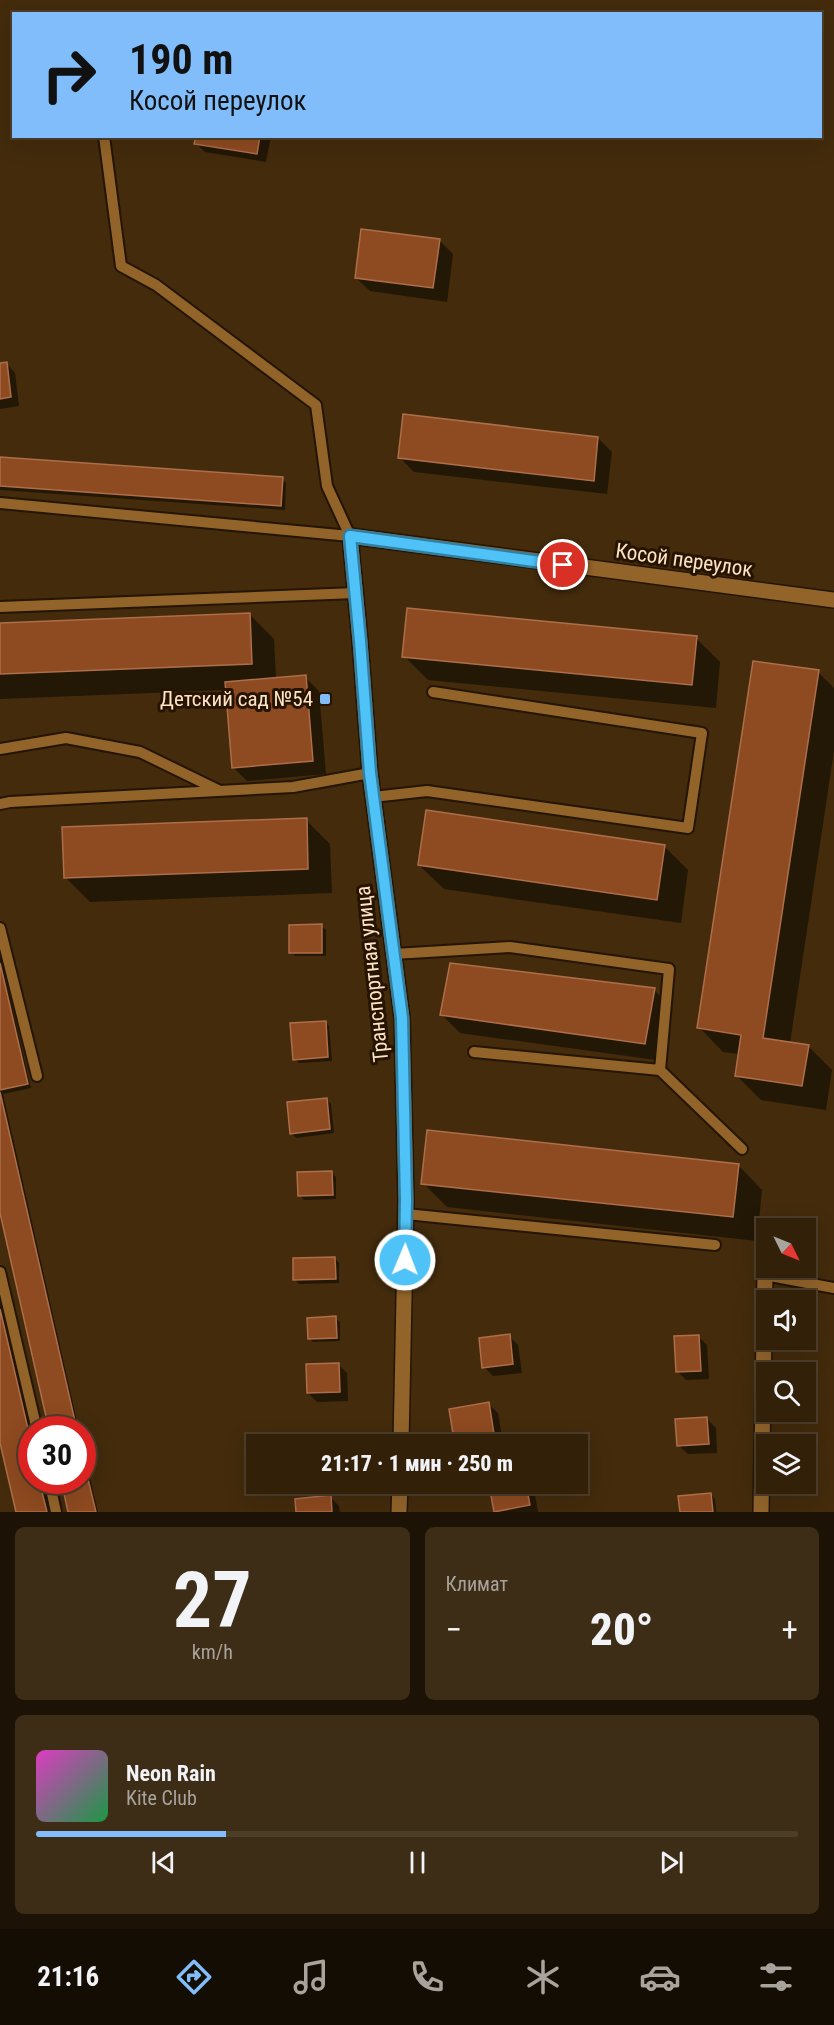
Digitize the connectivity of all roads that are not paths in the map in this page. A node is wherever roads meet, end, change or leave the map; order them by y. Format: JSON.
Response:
{"nodes":[{"id":1,"x":104,"y":138,"type":"edge"},
{"id":2,"x":0,"y":503,"type":"edge"},
{"id":3,"x":350,"y":536,"type":"junction"},
{"id":4,"x":356,"y":593,"type":"junction"},
{"id":5,"x":834,"y":600,"type":"edge"},
{"id":6,"x":0,"y":607,"type":"edge"},
{"id":7,"x":433,"y":692,"type":"dead end"},
{"id":8,"x":0,"y":749,"type":"edge"},
{"id":9,"x":370,"y":773,"type":"junction"},
{"id":10,"x":221,"y":791,"type":"junction"},
{"id":11,"x":373,"y":797,"type":"junction"},
{"id":12,"x":0,"y":804,"type":"edge"},
{"id":13,"x":0,"y":928,"type":"edge"},
{"id":14,"x":394,"y":954,"type":"junction"},
{"id":15,"x":474,"y":1052,"type":"dead end"},
{"id":16,"x":660,"y":1070,"type":"junction"},
{"id":17,"x":37,"y":1076,"type":"dead end"},
{"id":18,"x":742,"y":1149,"type":"dead end"},
{"id":19,"x":406,"y":1214,"type":"junction"},
{"id":20,"x":715,"y":1245,"type":"dead end"},
{"id":21,"x":0,"y":1272,"type":"edge"},
{"id":22,"x":765,"y":1278,"type":"edge"},
{"id":23,"x":781,"y":1278,"type":"edge"},
{"id":24,"x":834,"y":1288,"type":"edge"},
{"id":25,"x":34,"y":1416,"type":"edge"},
{"id":26,"x":401,"y":1434,"type":"edge"},
{"id":27,"x":52,"y":1494,"type":"edge"},
{"id":28,"x":400,"y":1494,"type":"edge"},
{"id":29,"x":56,"y":1512,"type":"edge"},
{"id":30,"x":399,"y":1512,"type":"edge"},
{"id":31,"x":761,"y":1512,"type":"edge"}],
"edges":[{"from":1,"to":3,"type":"lane"},
{"from":2,"to":3,"type":"lane"},
{"from":3,"to":4,"type":"street","name":"Транспортная улица"},
{"from":3,"to":5,"type":"street","name":"Косой переулок"},
{"from":4,"to":6,"type":"lane"},
{"from":4,"to":9,"type":"street","name":"Транспортная улица"},
{"from":7,"to":11,"type":"lane"},
{"from":8,"to":10,"type":"lane"},
{"from":9,"to":10,"type":"lane"},
{"from":9,"to":11,"type":"street","name":"Транспортная улица"},
{"from":10,"to":12,"type":"lane"},
{"from":11,"to":14,"type":"street","name":"Транспортная улица"},
{"from":13,"to":17,"type":"lane"},
{"from":14,"to":16,"type":"lane"},
{"from":14,"to":19,"type":"street","name":"Транспортная улица"},
{"from":15,"to":16,"type":"lane"},
{"from":16,"to":18,"type":"lane"},
{"from":19,"to":20,"type":"lane"},
{"from":19,"to":26,"type":"street","name":"Транспортная улица"},
{"from":21,"to":25,"type":"lane"},
{"from":22,"to":31,"type":"street"},
{"from":23,"to":24,"type":"lane"},
{"from":27,"to":29,"type":"lane"},
{"from":28,"to":30,"type":"street"}]}
